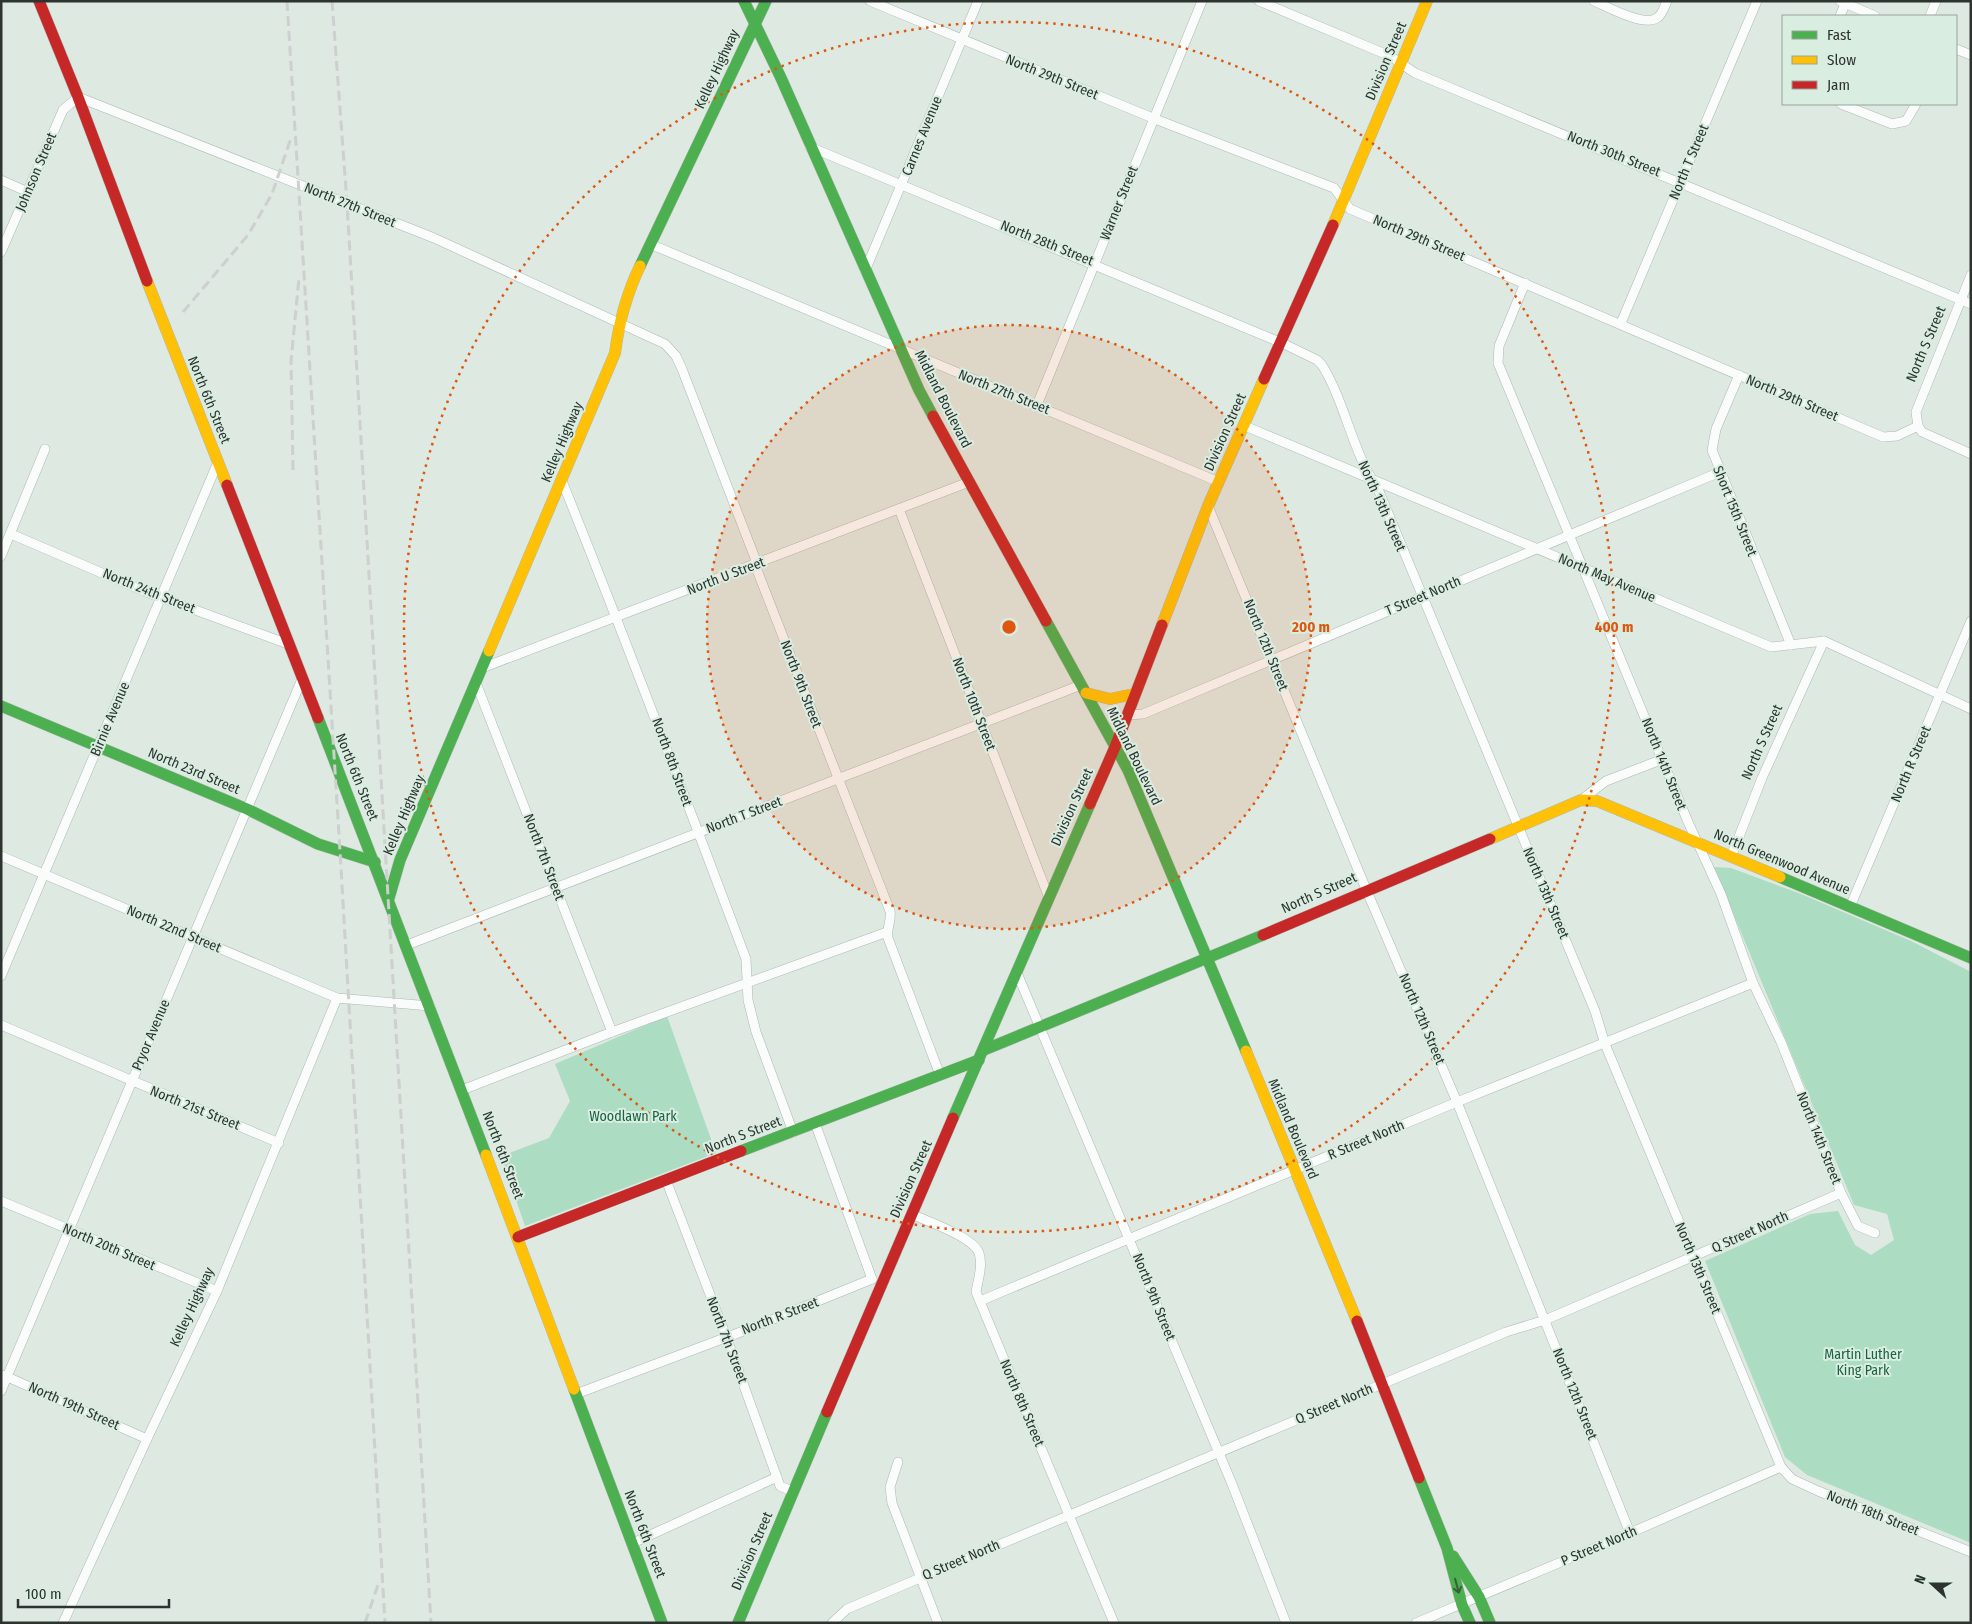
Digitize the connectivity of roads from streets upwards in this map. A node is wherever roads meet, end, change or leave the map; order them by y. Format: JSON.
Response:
{"nodes":[{"id":1,"x":39,"y":1,"type":"edge"},
{"id":2,"x":744,"y":1,"type":"edge"},
{"id":3,"x":766,"y":1,"type":"edge"},
{"id":4,"x":870,"y":1,"type":"edge"},
{"id":5,"x":978,"y":1,"type":"edge"},
{"id":6,"x":1202,"y":1,"type":"edge"},
{"id":7,"x":1259,"y":1,"type":"edge"},
{"id":8,"x":1427,"y":1,"type":"edge"},
{"id":9,"x":1594,"y":1,"type":"edge"},
{"id":10,"x":1667,"y":1,"type":"edge"},
{"id":11,"x":1757,"y":1,"type":"edge"},
{"id":12,"x":1936,"y":1,"type":"edge"},
{"id":13,"x":1842,"y":2,"type":"edge"},
{"id":14,"x":1840,"y":15,"type":"edge"},
{"id":15,"x":1873,"y":15,"type":"edge"},
{"id":16,"x":1930,"y":15,"type":"edge"},
{"id":17,"x":754,"y":25,"type":"junction"},
{"id":18,"x":961,"y":39,"type":"junction"},
{"id":19,"x":1957,"y":49,"type":"edge"},
{"id":20,"x":1971,"y":55,"type":"edge"},
{"id":21,"x":1401,"y":62,"type":"junction"},
{"id":22,"x":78,"y":97,"type":"junction"},
{"id":23,"x":1844,"y":105,"type":"edge"},
{"id":24,"x":1915,"y":105,"type":"edge"},
{"id":25,"x":1154,"y":119,"type":"junction"},
{"id":26,"x":810,"y":146,"type":"junction"},
{"id":27,"x":1,"y":180,"type":"edge"},
{"id":28,"x":1680,"y":182,"type":"junction"},
{"id":29,"x":903,"y":184,"type":"junction"},
{"id":30,"x":28,"y":192,"type":"junction"},
{"id":31,"x":1344,"y":200,"type":"junction"},
{"id":32,"x":650,"y":244,"type":"junction"},
{"id":33,"x":1,"y":252,"type":"edge"},
{"id":34,"x":1095,"y":263,"type":"junction"},
{"id":35,"x":865,"y":271,"type":"junction"},
{"id":36,"x":1971,"y":275,"type":"edge"},
{"id":37,"x":1525,"y":282,"type":"junction"},
{"id":38,"x":1961,"y":300,"type":"junction"},
{"id":39,"x":1971,"y":304,"type":"edge"},
{"id":40,"x":619,"y":322,"type":"junction"},
{"id":41,"x":1621,"y":323,"type":"junction"},
{"id":42,"x":1282,"y":343,"type":"junction"},
{"id":43,"x":900,"y":349,"type":"junction"},
{"id":44,"x":1740,"y":375,"type":"junction"},
{"id":45,"x":1037,"y":405,"type":"junction"},
{"id":46,"x":1245,"y":426,"type":"junction"},
{"id":47,"x":1918,"y":426,"type":"junction"},
{"id":48,"x":45,"y":449,"type":"dead end"},
{"id":49,"x":1971,"y":454,"type":"edge"},
{"id":50,"x":218,"y":462,"type":"junction"},
{"id":51,"x":1720,"y":472,"type":"junction"},
{"id":52,"x":1371,"y":480,"type":"junction"},
{"id":53,"x":562,"y":481,"type":"junction"},
{"id":54,"x":969,"y":482,"type":"junction"},
{"id":55,"x":1219,"y":482,"type":"junction"},
{"id":56,"x":1208,"y":506,"type":"junction"},
{"id":57,"x":899,"y":510,"type":"junction"},
{"id":58,"x":11,"y":534,"type":"junction"},
{"id":59,"x":1570,"y":535,"type":"junction"},
{"id":60,"x":1537,"y":549,"type":"junction"},
{"id":61,"x":1,"y":556,"type":"edge"},
{"id":62,"x":756,"y":564,"type":"junction"},
{"id":63,"x":1584,"y":569,"type":"junction"},
{"id":64,"x":1422,"y":596,"type":"junction"},
{"id":65,"x":161,"y":597,"type":"junction"},
{"id":66,"x":616,"y":618,"type":"junction"},
{"id":67,"x":1971,"y":621,"type":"edge"},
{"id":68,"x":1824,"y":641,"type":"junction"},
{"id":69,"x":288,"y":644,"type":"junction"},
{"id":70,"x":1791,"y":645,"type":"junction"},
{"id":71,"x":1272,"y":659,"type":"junction"},
{"id":72,"x":482,"y":668,"type":"junction"},
{"id":73,"x":302,"y":679,"type":"junction"},
{"id":74,"x":476,"y":683,"type":"junction"},
{"id":75,"x":1083,"y":689,"type":"junction"},
{"id":76,"x":1134,"y":694,"type":"junction"},
{"id":77,"x":1940,"y":695,"type":"junction"},
{"id":78,"x":1,"y":706,"type":"edge"},
{"id":79,"x":1971,"y":709,"type":"edge"},
{"id":80,"x":1126,"y":715,"type":"junction"},
{"id":81,"x":982,"y":724,"type":"junction"},
{"id":82,"x":98,"y":747,"type":"junction"},
{"id":83,"x":1115,"y":747,"type":"junction"},
{"id":84,"x":1662,"y":759,"type":"junction"},
{"id":85,"x":838,"y":779,"type":"junction"},
{"id":86,"x":1580,"y":800,"type":"junction"},
{"id":87,"x":247,"y":809,"type":"junction"},
{"id":88,"x":1517,"y":826,"type":"junction"},
{"id":89,"x":698,"y":833,"type":"junction"},
{"id":90,"x":1697,"y":843,"type":"junction"},
{"id":91,"x":1,"y":856,"type":"edge"},
{"id":92,"x":1731,"y":857,"type":"junction"},
{"id":93,"x":375,"y":862,"type":"junction"},
{"id":94,"x":45,"y":874,"type":"junction"},
{"id":95,"x":556,"y":888,"type":"junction"},
{"id":96,"x":1366,"y":889,"type":"junction"},
{"id":97,"x":389,"y":898,"type":"junction"},
{"id":98,"x":1049,"y":898,"type":"junction"},
{"id":99,"x":1850,"y":907,"type":"junction"},
{"id":100,"x":887,"y":932,"type":"junction"},
{"id":101,"x":193,"y":937,"type":"junction"},
{"id":102,"x":407,"y":945,"type":"junction"},
{"id":103,"x":1971,"y":958,"type":"edge"},
{"id":104,"x":1206,"y":959,"type":"junction"},
{"id":105,"x":1017,"y":973,"type":"junction"},
{"id":106,"x":1,"y":976,"type":"edge"},
{"id":107,"x":1753,"y":983,"type":"junction"},
{"id":108,"x":746,"y":984,"type":"junction"},
{"id":109,"x":337,"y":998,"type":"junction"},
{"id":110,"x":430,"y":1006,"type":"junction"},
{"id":111,"x":1,"y":1026,"type":"edge"},
{"id":112,"x":1040,"y":1026,"type":"junction"},
{"id":113,"x":612,"y":1032,"type":"junction"},
{"id":114,"x":1605,"y":1044,"type":"junction"},
{"id":115,"x":981,"y":1055,"type":"junction"},
{"id":116,"x":940,"y":1075,"type":"junction"},
{"id":117,"x":132,"y":1082,"type":"junction"},
{"id":118,"x":462,"y":1090,"type":"junction"},
{"id":119,"x":1457,"y":1102,"type":"junction"},
{"id":120,"x":815,"y":1123,"type":"junction"},
{"id":121,"x":793,"y":1132,"type":"junction"},
{"id":122,"x":279,"y":1143,"type":"junction"},
{"id":123,"x":1294,"y":1170,"type":"junction"},
{"id":124,"x":666,"y":1180,"type":"junction"},
{"id":125,"x":1841,"y":1193,"type":"junction"},
{"id":126,"x":1,"y":1201,"type":"edge"},
{"id":127,"x":911,"y":1214,"type":"junction"},
{"id":128,"x":68,"y":1230,"type":"junction"},
{"id":129,"x":1875,"y":1234,"type":"dead end"},
{"id":130,"x":518,"y":1237,"type":"junction"},
{"id":131,"x":1130,"y":1239,"type":"junction"},
{"id":132,"x":1694,"y":1257,"type":"junction"},
{"id":133,"x":872,"y":1278,"type":"junction"},
{"id":134,"x":883,"y":1283,"type":"junction"},
{"id":135,"x":217,"y":1291,"type":"junction"},
{"id":136,"x":980,"y":1301,"type":"junction"},
{"id":137,"x":1545,"y":1320,"type":"junction"},
{"id":138,"x":726,"y":1336,"type":"junction"},
{"id":139,"x":4,"y":1376,"type":"edge"},
{"id":140,"x":1382,"y":1384,"type":"junction"},
{"id":141,"x":1,"y":1391,"type":"edge"},
{"id":142,"x":576,"y":1394,"type":"junction"},
{"id":143,"x":147,"y":1439,"type":"junction"},
{"id":144,"x":1218,"y":1452,"type":"junction"},
{"id":145,"x":898,"y":1462,"type":"dead end"},
{"id":146,"x":1781,"y":1467,"type":"junction"},
{"id":147,"x":777,"y":1477,"type":"junction"},
{"id":148,"x":794,"y":1492,"type":"junction"},
{"id":149,"x":1069,"y":1515,"type":"junction"},
{"id":150,"x":1630,"y":1533,"type":"junction"},
{"id":151,"x":633,"y":1543,"type":"junction"},
{"id":152,"x":1447,"y":1548,"type":"junction"},
{"id":153,"x":1971,"y":1552,"type":"edge"},
{"id":154,"x":920,"y":1578,"type":"junction"},
{"id":155,"x":1479,"y":1596,"type":"junction"},
{"id":156,"x":1462,"y":1605,"type":"junction"},
{"id":157,"x":63,"y":1623,"type":"edge"},
{"id":158,"x":662,"y":1623,"type":"edge"},
{"id":159,"x":738,"y":1623,"type":"edge"},
{"id":160,"x":832,"y":1623,"type":"edge"},
{"id":161,"x":938,"y":1623,"type":"edge"},
{"id":162,"x":1114,"y":1623,"type":"edge"},
{"id":163,"x":1286,"y":1623,"type":"edge"},
{"id":164,"x":1416,"y":1623,"type":"edge"},
{"id":165,"x":1470,"y":1623,"type":"edge"},
{"id":166,"x":1490,"y":1623,"type":"edge"}],
"edges":[{"from":1,"to":22,"type":"street","name":"North 6th Street"},
{"from":2,"to":17,"type":"street","name":"Midland Boulevard"},
{"from":3,"to":17,"type":"street","name":"Kelley Highway"},
{"from":4,"to":18,"type":"street","name":"North 29th Street"},
{"from":5,"to":18,"type":"street","name":"Carnes Avenue"},
{"from":6,"to":25,"type":"street","name":"Warner Street"},
{"from":7,"to":21,"type":"street","name":"North 30th Street"},
{"from":8,"to":21,"type":"street","name":"Division Street"},
{"from":9,"to":10,"type":"street"},
{"from":11,"to":28,"type":"street","name":"North T Street"},
{"from":12,"to":16,"type":"street"},
{"from":13,"to":14,"type":"street"},
{"from":13,"to":15,"type":"street"},
{"from":17,"to":26,"type":"street","name":"Midland Boulevard"},
{"from":17,"to":32,"type":"street","name":"Kelley Highway"},
{"from":18,"to":25,"type":"street","name":"North 29th Street"},
{"from":18,"to":29,"type":"street","name":"Carnes Avenue"},
{"from":19,"to":20,"type":"street"},
{"from":21,"to":28,"type":"street","name":"North 30th Street"},
{"from":21,"to":31,"type":"street","name":"Division Street"},
{"from":22,"to":30,"type":"street","name":"Johnson Street"},
{"from":22,"to":40,"type":"street","name":"North 27th Street"},
{"from":22,"to":50,"type":"street","name":"North 6th Street"},
{"from":23,"to":24,"type":"street"},
{"from":25,"to":31,"type":"street","name":"North 29th Street"},
{"from":25,"to":34,"type":"street","name":"Warner Street"},
{"from":26,"to":29,"type":"street","name":"North 28th Street"},
{"from":26,"to":35,"type":"street","name":"Midland Boulevard"},
{"from":27,"to":30,"type":"street"},
{"from":28,"to":38,"type":"street","name":"North 30th Street"},
{"from":28,"to":41,"type":"street","name":"North T Street"},
{"from":29,"to":34,"type":"street","name":"North 28th Street"},
{"from":29,"to":35,"type":"street","name":"Carnes Avenue"},
{"from":30,"to":33,"type":"street","name":"Johnson Street"},
{"from":31,"to":37,"type":"street","name":"North 29th Street"},
{"from":31,"to":42,"type":"street","name":"Division Street"},
{"from":32,"to":40,"type":"street","name":"Kelley Highway"},
{"from":32,"to":43,"type":"street","name":"North 27th Street"},
{"from":34,"to":42,"type":"street","name":"North 28th Street"},
{"from":34,"to":45,"type":"street","name":"Warner Street"},
{"from":35,"to":43,"type":"street","name":"Midland Boulevard"},
{"from":36,"to":38,"type":"street","name":"North S Street"},
{"from":37,"to":41,"type":"street","name":"North 29th Street"},
{"from":37,"to":59,"type":"street","name":"North 14th Street"},
{"from":38,"to":39,"type":"street","name":"North 30th Street"},
{"from":38,"to":47,"type":"street","name":"North S Street"},
{"from":40,"to":53,"type":"street","name":"Kelley Highway"},
{"from":40,"to":62,"type":"street","name":"North 9th Street"},
{"from":41,"to":44,"type":"street","name":"North 29th Street"},
{"from":42,"to":46,"type":"street","name":"Division Street"},
{"from":42,"to":52,"type":"street","name":"North 13th Street"},
{"from":43,"to":45,"type":"street","name":"North 27th Street"},
{"from":43,"to":54,"type":"street","name":"Midland Boulevard"},
{"from":44,"to":47,"type":"street","name":"North 29th Street"},
{"from":44,"to":51,"type":"street","name":"Short 15th Street"},
{"from":45,"to":55,"type":"street","name":"North 27th Street"},
{"from":46,"to":52,"type":"street","name":"North May Avenue"},
{"from":46,"to":55,"type":"street","name":"Division Street"},
{"from":47,"to":49,"type":"street"},
{"from":48,"to":58,"type":"street"},
{"from":50,"to":65,"type":"street","name":"Birnie Avenue"},
{"from":50,"to":69,"type":"street","name":"North 6th Street"},
{"from":51,"to":59,"type":"street","name":"T Street North"},
{"from":51,"to":70,"type":"street","name":"Short 15th Street"},
{"from":52,"to":60,"type":"street","name":"North May Avenue"},
{"from":52,"to":64,"type":"street","name":"North 13th Street"},
{"from":53,"to":66,"type":"street","name":"North 8th Street"},
{"from":53,"to":72,"type":"street","name":"Kelley Highway"},
{"from":54,"to":57,"type":"street","name":"North U Street"},
{"from":54,"to":75,"type":"street","name":"Midland Boulevard"},
{"from":55,"to":56,"type":"street","name":"Division Street"},
{"from":56,"to":71,"type":"street","name":"North 12th Street"},
{"from":56,"to":76,"type":"street","name":"Division Street"},
{"from":57,"to":62,"type":"street","name":"North U Street"},
{"from":57,"to":81,"type":"street","name":"North 10th Street"},
{"from":58,"to":61,"type":"street"},
{"from":58,"to":65,"type":"street","name":"North 24th Street"},
{"from":59,"to":60,"type":"street","name":"T Street North"},
{"from":59,"to":63,"type":"street","name":"North 14th Street"},
{"from":60,"to":63,"type":"street","name":"North May Avenue"},
{"from":60,"to":64,"type":"street","name":"T Street North"},
{"from":62,"to":66,"type":"street","name":"North U Street"},
{"from":62,"to":85,"type":"street","name":"North 9th Street"},
{"from":63,"to":70,"type":"street","name":"North May Avenue"},
{"from":63,"to":84,"type":"street","name":"North 14th Street"},
{"from":64,"to":71,"type":"street","name":"T Street North"},
{"from":64,"to":88,"type":"street","name":"North 13th Street"},
{"from":65,"to":69,"type":"street","name":"North 24th Street"},
{"from":65,"to":82,"type":"street","name":"Birnie Avenue"},
{"from":66,"to":72,"type":"street","name":"North U Street"},
{"from":66,"to":89,"type":"street","name":"North 8th Street"},
{"from":67,"to":77,"type":"street","name":"North R Street"},
{"from":68,"to":70,"type":"street","name":"North May Avenue"},
{"from":68,"to":77,"type":"street","name":"North May Avenue"},
{"from":68,"to":92,"type":"street","name":"North S Street"},
{"from":69,"to":73,"type":"street","name":"North 6th Street"},
{"from":71,"to":80,"type":"street","name":"T Street North"},
{"from":71,"to":96,"type":"street","name":"North 12th Street"},
{"from":72,"to":74,"type":"street","name":"Kelley Highway"},
{"from":73,"to":87,"type":"street","name":"Pryor Avenue"},
{"from":73,"to":93,"type":"street","name":"North 6th Street"},
{"from":74,"to":95,"type":"street","name":"North 7th Street"},
{"from":74,"to":97,"type":"street","name":"Kelley Highway"},
{"from":75,"to":76,"type":"street"},
{"from":75,"to":81,"type":"street","name":"North T Street"},
{"from":75,"to":83,"type":"street","name":"Midland Boulevard"},
{"from":76,"to":80,"type":"street","name":"Division Street"},
{"from":77,"to":79,"type":"street","name":"North May Avenue"},
{"from":77,"to":99,"type":"street","name":"North R Street"},
{"from":78,"to":82,"type":"street","name":"North 23rd Street"},
{"from":80,"to":83,"type":"street","name":"Division Street"},
{"from":81,"to":85,"type":"street","name":"North T Street"},
{"from":81,"to":98,"type":"street","name":"North 10th Street"},
{"from":82,"to":87,"type":"street","name":"North 23rd Street"},
{"from":82,"to":94,"type":"street","name":"Birnie Avenue"},
{"from":83,"to":98,"type":"street","name":"Division Street"},
{"from":83,"to":104,"type":"street","name":"Midland Boulevard"},
{"from":84,"to":86,"type":"street","name":"North S Street"},
{"from":84,"to":90,"type":"street","name":"North 14th Street"},
{"from":85,"to":89,"type":"street","name":"North T Street"},
{"from":85,"to":100,"type":"street","name":"North 9th Street"},
{"from":86,"to":88,"type":"street","name":"North S Street"},
{"from":86,"to":90,"type":"street","name":"North Greenwood Avenue"},
{"from":87,"to":93,"type":"street","name":"North 23rd Street"},
{"from":87,"to":101,"type":"street","name":"Pryor Avenue"},
{"from":88,"to":96,"type":"street","name":"North S Street"},
{"from":88,"to":114,"type":"street","name":"North 13th Street"},
{"from":89,"to":95,"type":"street","name":"North T Street"},
{"from":89,"to":108,"type":"street","name":"North 8th Street"},
{"from":90,"to":92,"type":"street","name":"North Greenwood Avenue"},
{"from":90,"to":107,"type":"street","name":"North 14th Street"},
{"from":91,"to":94,"type":"street","name":"North 22nd Street"},
{"from":92,"to":99,"type":"street","name":"North Greenwood Avenue"},
{"from":93,"to":97,"type":"street","name":"North 6th Street"},
{"from":94,"to":101,"type":"street","name":"North 22nd Street"},
{"from":94,"to":106,"type":"street","name":"Birnie Avenue"},
{"from":95,"to":102,"type":"street","name":"North T Street"},
{"from":95,"to":113,"type":"street","name":"North 7th Street"},
{"from":96,"to":104,"type":"street","name":"North S Street"},
{"from":96,"to":119,"type":"street","name":"North 12th Street"},
{"from":97,"to":102,"type":"street","name":"North 6th Street"},
{"from":98,"to":105,"type":"street","name":"Division Street"},
{"from":99,"to":103,"type":"street","name":"North Greenwood Avenue"},
{"from":100,"to":108,"type":"street"},
{"from":100,"to":116,"type":"street","name":"North 9th Street"},
{"from":101,"to":109,"type":"street","name":"North 22nd Street"},
{"from":101,"to":117,"type":"street","name":"Pryor Avenue"},
{"from":102,"to":110,"type":"street","name":"North 6th Street"},
{"from":104,"to":112,"type":"street","name":"North S Street"},
{"from":104,"to":123,"type":"street","name":"Midland Boulevard"},
{"from":105,"to":112,"type":"street","name":"North 9th Street"},
{"from":105,"to":115,"type":"street","name":"Division Street"},
{"from":107,"to":114,"type":"street","name":"R Street North"},
{"from":107,"to":125,"type":"street","name":"North 14th Street"},
{"from":108,"to":113,"type":"street"},
{"from":108,"to":121,"type":"street","name":"North 8th Street"},
{"from":109,"to":110,"type":"street","name":"North 22nd Street"},
{"from":109,"to":122,"type":"street","name":"Kelley Highway"},
{"from":110,"to":118,"type":"street","name":"North 6th Street"},
{"from":111,"to":117,"type":"street","name":"North 21st Street"},
{"from":112,"to":115,"type":"street","name":"North S Street"},
{"from":112,"to":131,"type":"street","name":"North 9th Street"},
{"from":113,"to":118,"type":"street"},
{"from":114,"to":119,"type":"street","name":"R Street North"},
{"from":114,"to":132,"type":"street","name":"North 13th Street"},
{"from":115,"to":116,"type":"street","name":"North S Street"},
{"from":115,"to":127,"type":"street","name":"Division Street"},
{"from":116,"to":120,"type":"street","name":"North S Street"},
{"from":117,"to":122,"type":"street","name":"North 21st Street"},
{"from":117,"to":128,"type":"street","name":"Pryor Avenue"},
{"from":118,"to":130,"type":"street","name":"North 6th Street"},
{"from":119,"to":123,"type":"street","name":"R Street North"},
{"from":119,"to":137,"type":"street","name":"North 12th Street"},
{"from":120,"to":121,"type":"street","name":"North S Street"},
{"from":120,"to":133,"type":"street"},
{"from":121,"to":124,"type":"street","name":"North S Street"},
{"from":122,"to":135,"type":"street","name":"Kelley Highway"},
{"from":123,"to":131,"type":"street","name":"R Street North"},
{"from":123,"to":140,"type":"street","name":"Midland Boulevard"},
{"from":124,"to":130,"type":"street","name":"North S Street"},
{"from":124,"to":138,"type":"street","name":"North 7th Street"},
{"from":125,"to":129,"type":"street","name":"North 14th Street"},
{"from":125,"to":132,"type":"street","name":"Q Street North"},
{"from":126,"to":128,"type":"street","name":"North 20th Street"},
{"from":127,"to":134,"type":"street","name":"Division Street"},
{"from":127,"to":136,"type":"street","name":"North 8th Street"},
{"from":128,"to":135,"type":"street","name":"North 20th Street"},
{"from":128,"to":139,"type":"street","name":"Pryor Avenue"},
{"from":130,"to":142,"type":"street","name":"North 6th Street"},
{"from":131,"to":136,"type":"street","name":"R Street North"},
{"from":131,"to":144,"type":"street","name":"North 9th Street"},
{"from":132,"to":137,"type":"street","name":"Q Street North"},
{"from":132,"to":146,"type":"street","name":"North 13th Street"},
{"from":133,"to":134,"type":"street"},
{"from":133,"to":138,"type":"street","name":"North R Street"},
{"from":134,"to":148,"type":"street","name":"Division Street"},
{"from":135,"to":143,"type":"street","name":"Kelley Highway"},
{"from":136,"to":149,"type":"street","name":"North 8th Street"},
{"from":137,"to":140,"type":"street","name":"Q Street North"},
{"from":137,"to":150,"type":"street","name":"North 12th Street"},
{"from":138,"to":142,"type":"street","name":"North R Street"},
{"from":138,"to":147,"type":"street","name":"North 7th Street"},
{"from":139,"to":141,"type":"street","name":"Pryor Avenue"},
{"from":139,"to":143,"type":"street","name":"North 19th Street"},
{"from":140,"to":144,"type":"street","name":"Q Street North"},
{"from":140,"to":152,"type":"street","name":"Midland Boulevard"},
{"from":142,"to":151,"type":"street","name":"North 6th Street"},
{"from":143,"to":157,"type":"street","name":"Kelley Highway"},
{"from":144,"to":149,"type":"street","name":"Q Street North"},
{"from":144,"to":163,"type":"street","name":"North 9th Street"},
{"from":145,"to":154,"type":"street"},
{"from":146,"to":150,"type":"street","name":"P Street North"},
{"from":146,"to":153,"type":"street","name":"North 18th Street"},
{"from":147,"to":148,"type":"street","name":"North 7th Street"},
{"from":147,"to":151,"type":"street"},
{"from":148,"to":159,"type":"street","name":"Division Street"},
{"from":149,"to":154,"type":"street","name":"Q Street North"},
{"from":149,"to":162,"type":"street","name":"North 8th Street"},
{"from":150,"to":155,"type":"street","name":"P Street North"},
{"from":151,"to":158,"type":"street","name":"North 6th Street"},
{"from":152,"to":155,"type":"street","name":"Midland Boulevard"},
{"from":152,"to":156,"type":"street","name":"Midland Boulevard","one_way":true},
{"from":154,"to":160,"type":"street","name":"Q Street North"},
{"from":154,"to":161,"type":"street"},
{"from":155,"to":156,"type":"street","name":"P Street North"},
{"from":155,"to":166,"type":"street","name":"Midland Boulevard"},
{"from":156,"to":164,"type":"street","name":"P Street North"},
{"from":156,"to":165,"type":"street","name":"Midland Boulevard"}]}
